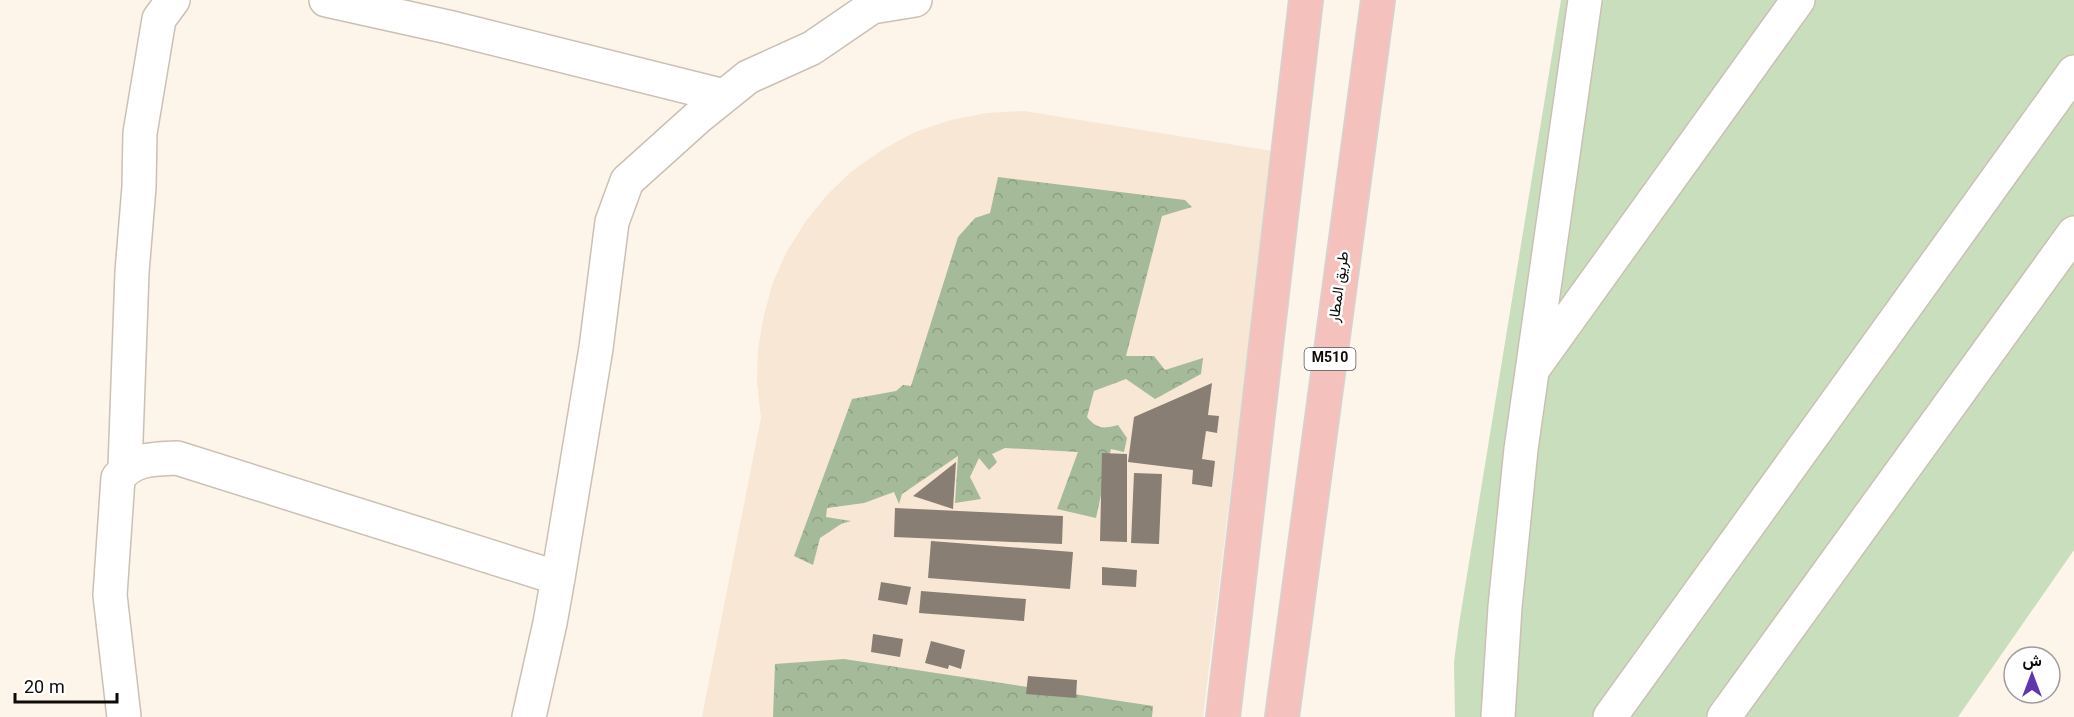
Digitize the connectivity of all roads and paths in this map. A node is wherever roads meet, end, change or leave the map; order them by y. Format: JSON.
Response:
{"nodes":[{"id":1,"x":326,"y":0,"type":"edge"},
{"id":2,"x":915,"y":0,"type":"edge"},
{"id":3,"x":1306,"y":0,"type":"edge"},
{"id":4,"x":1378,"y":0,"type":"edge"},
{"id":5,"x":1586,"y":0,"type":"edge"},
{"id":6,"x":1798,"y":0,"type":"edge"},
{"id":7,"x":165,"y":6,"type":"edge"},
{"id":8,"x":2074,"y":72,"type":"edge"},
{"id":9,"x":724,"y":96,"type":"junction"},
{"id":10,"x":2074,"y":233,"type":"edge"},
{"id":11,"x":1531,"y":371,"type":"junction"},
{"id":12,"x":125,"y":468,"type":"junction"},
{"id":13,"x":558,"y":578,"type":"junction"},
{"id":14,"x":124,"y":717,"type":"edge"},
{"id":15,"x":529,"y":717,"type":"edge"},
{"id":16,"x":1223,"y":717,"type":"edge"},
{"id":17,"x":1282,"y":717,"type":"edge"},
{"id":18,"x":1498,"y":717,"type":"edge"},
{"id":19,"x":1610,"y":717,"type":"edge"},
{"id":20,"x":1724,"y":717,"type":"edge"}],
"edges":[{"from":1,"to":9,"type":"lane"},
{"from":2,"to":9,"type":"lane"},
{"from":3,"to":16,"type":"highway"},
{"from":4,"to":17,"type":"highway","name":"طريق المطار","number":"M510"},
{"from":5,"to":11,"type":"lane"},
{"from":6,"to":11,"type":"lane"},
{"from":7,"to":12,"type":"lane"},
{"from":8,"to":19,"type":"lane"},
{"from":9,"to":13,"type":"lane"},
{"from":10,"to":20,"type":"lane"},
{"from":11,"to":18,"type":"lane"},
{"from":12,"to":13,"type":"lane"},
{"from":12,"to":14,"type":"lane"},
{"from":13,"to":15,"type":"lane"}]}
